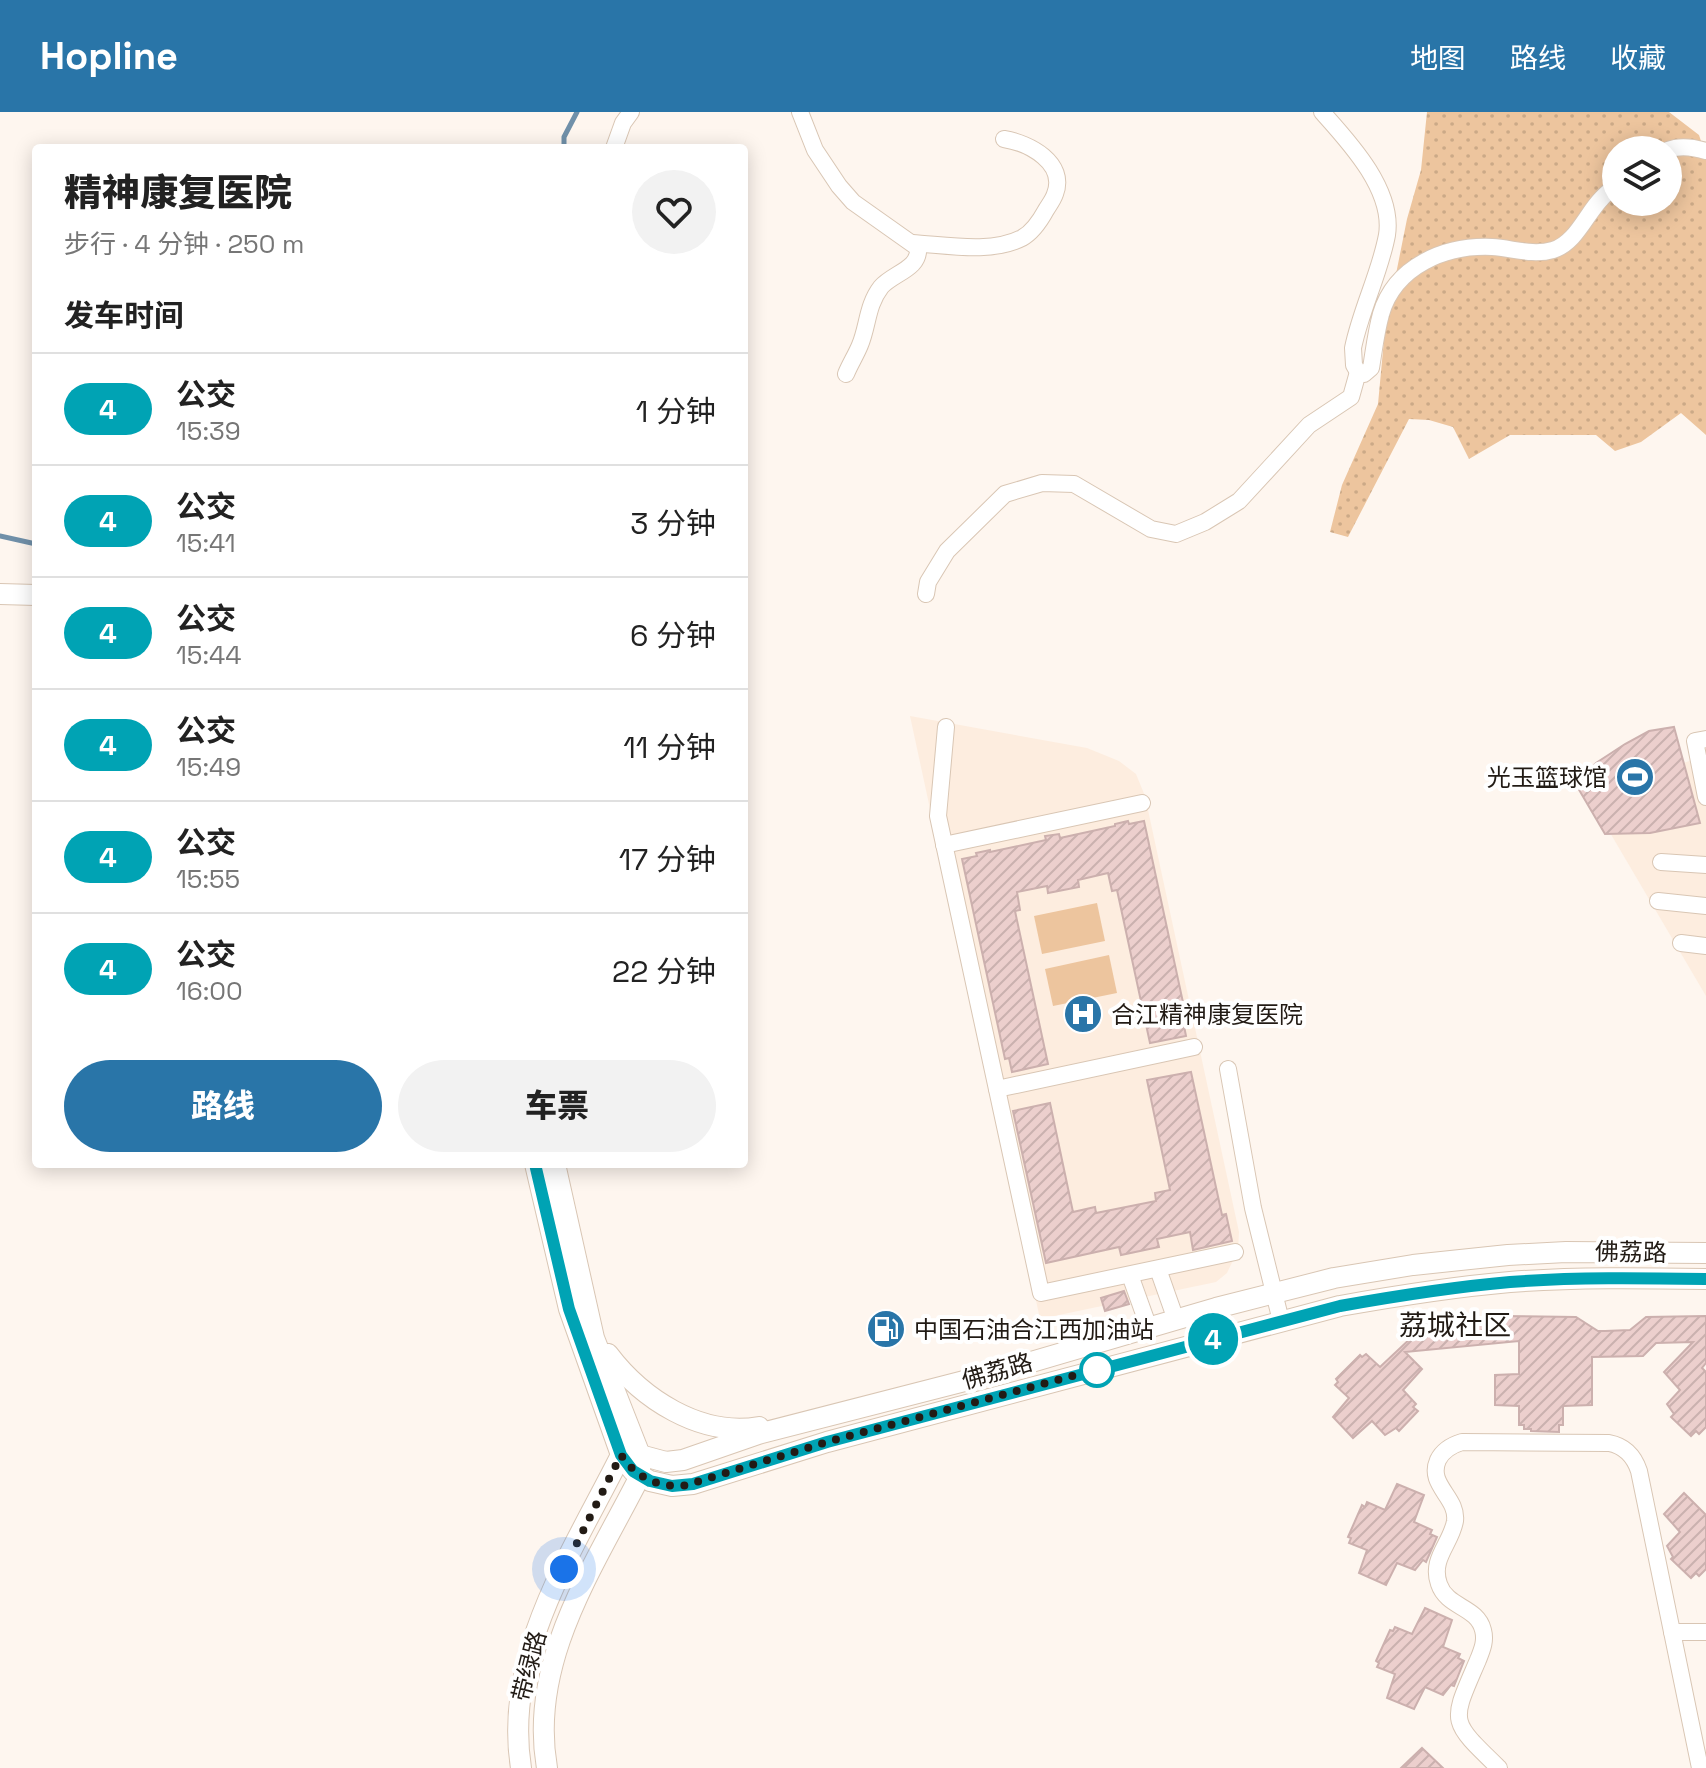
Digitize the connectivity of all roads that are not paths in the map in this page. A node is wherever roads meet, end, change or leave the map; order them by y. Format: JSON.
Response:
{"nodes":[{"id":1,"x":631,"y":112,"type":"edge"},
{"id":2,"x":800,"y":112,"type":"edge"},
{"id":3,"x":1322,"y":112,"type":"edge"},
{"id":4,"x":1004,"y":139,"type":"dead end"},
{"id":5,"x":615,"y":144,"type":"edge"},
{"id":6,"x":1682,"y":147,"type":"edge"},
{"id":7,"x":1706,"y":151,"type":"edge"},
{"id":8,"x":1602,"y":197,"type":"edge"},
{"id":9,"x":912,"y":243,"type":"junction"},
{"id":10,"x":1358,"y":372,"type":"junction"},
{"id":11,"x":846,"y":374,"type":"dead end"},
{"id":12,"x":0,"y":594,"type":"edge"},
{"id":13,"x":926,"y":594,"type":"dead end"},
{"id":14,"x":32,"y":595,"type":"edge"},
{"id":15,"x":946,"y":727,"type":"dead end"},
{"id":16,"x":1706,"y":739,"type":"edge"},
{"id":17,"x":1705,"y":787,"type":"edge"},
{"id":18,"x":1142,"y":803,"type":"dead end"},
{"id":19,"x":944,"y":845,"type":"junction"},
{"id":20,"x":1661,"y":862,"type":"dead end"},
{"id":21,"x":1706,"y":865,"type":"edge"},
{"id":22,"x":1658,"y":901,"type":"dead end"},
{"id":23,"x":1706,"y":906,"type":"edge"},
{"id":24,"x":1681,"y":943,"type":"dead end"},
{"id":25,"x":1706,"y":946,"type":"edge"},
{"id":26,"x":1194,"y":1047,"type":"dead end"},
{"id":27,"x":1228,"y":1069,"type":"dead end"},
{"id":28,"x":997,"y":1089,"type":"junction"},
{"id":29,"x":536,"y":1168,"type":"edge"},
{"id":30,"x":556,"y":1168,"type":"edge"},
{"id":31,"x":1235,"y":1252,"type":"dead end"},
{"id":32,"x":1706,"y":1253,"type":"edge"},
{"id":33,"x":1158,"y":1269,"type":"junction"},
{"id":34,"x":1130,"y":1275,"type":"junction"},
{"id":35,"x":1706,"y":1279,"type":"edge"},
{"id":36,"x":1274,"y":1293,"type":"junction"},
{"id":37,"x":588,"y":1312,"type":"junction"},
{"id":38,"x":1176,"y":1320,"type":"junction"},
{"id":39,"x":1281,"y":1321,"type":"junction"},
{"id":40,"x":1149,"y":1328,"type":"junction"},
{"id":41,"x":826,"y":1416,"type":"junction"},
{"id":42,"x":630,"y":1455,"type":"junction"},
{"id":43,"x":640,"y":1476,"type":"junction"},
{"id":44,"x":1672,"y":1632,"type":"junction"},
{"id":45,"x":1706,"y":1632,"type":"edge"},
{"id":46,"x":521,"y":1768,"type":"edge"},
{"id":47,"x":547,"y":1768,"type":"edge"},
{"id":48,"x":1499,"y":1768,"type":"edge"},
{"id":49,"x":1700,"y":1768,"type":"edge"}],
"edges":[{"from":1,"to":5,"type":"street"},
{"from":2,"to":9,"type":"street"},
{"from":3,"to":10,"type":"street"},
{"from":4,"to":9,"type":"street"},
{"from":6,"to":7,"type":"street"},
{"from":8,"to":10,"type":"street"},
{"from":9,"to":11,"type":"street"},
{"from":10,"to":13,"type":"street"},
{"from":12,"to":14,"type":"main road"},
{"from":15,"to":19,"type":"street"},
{"from":16,"to":17,"type":"street"},
{"from":18,"to":19,"type":"street"},
{"from":19,"to":28,"type":"street"},
{"from":20,"to":21,"type":"street"},
{"from":22,"to":23,"type":"street"},
{"from":24,"to":25,"type":"street"},
{"from":26,"to":28,"type":"street"},
{"from":27,"to":36,"type":"street"},
{"from":28,"to":34,"type":"street"},
{"from":29,"to":42,"type":"main road"},
{"from":30,"to":37,"type":"main road"},
{"from":31,"to":33,"type":"street"},
{"from":32,"to":36,"type":"main road","name":"佛荔路"},
{"from":33,"to":34,"type":"street"},
{"from":33,"to":38,"type":"street"},
{"from":34,"to":40,"type":"street"},
{"from":35,"to":39,"type":"main road","name":"佛荔路"},
{"from":36,"to":38,"type":"main road","name":"佛荔路"},
{"from":36,"to":39,"type":"street"},
{"from":37,"to":41,"type":"main road"},
{"from":37,"to":42,"type":"main road"},
{"from":38,"to":40,"type":"main road","name":"佛荔路"},
{"from":39,"to":43,"type":"main road","name":"佛荔路"},
{"from":40,"to":41,"type":"main road","name":"佛荔路"},
{"from":41,"to":42,"type":"main road","name":"佛荔路"},
{"from":42,"to":43,"type":"main road","name":"带绿路"},
{"from":42,"to":46,"type":"main road","name":"带绿路"},
{"from":43,"to":47,"type":"main road","name":"带绿路"},
{"from":44,"to":45,"type":"street"},
{"from":44,"to":48,"type":"street"},
{"from":44,"to":49,"type":"street"}]}
